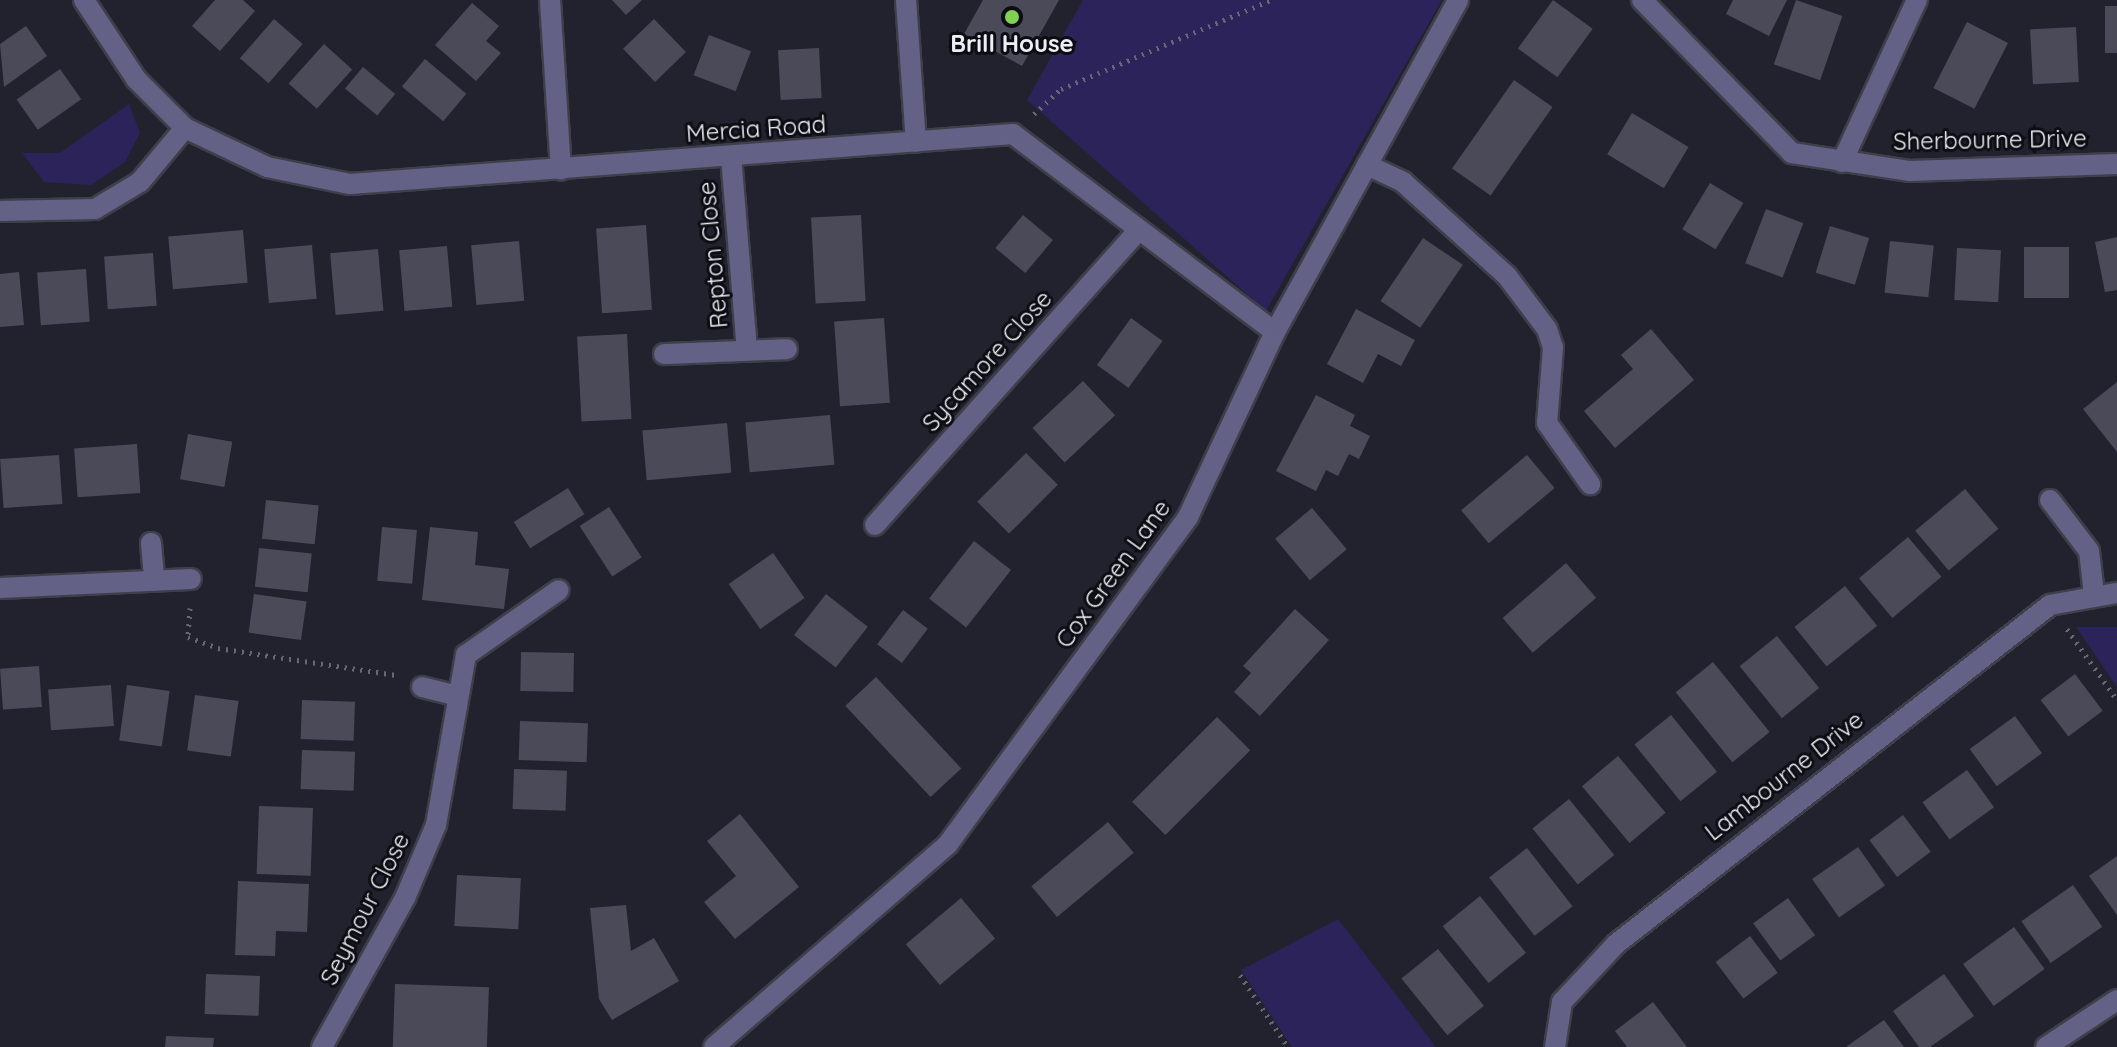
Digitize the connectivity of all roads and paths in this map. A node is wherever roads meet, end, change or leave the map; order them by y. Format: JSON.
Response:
{"nodes":[{"id":1,"x":84,"y":0,"type":"edge"},
{"id":2,"x":550,"y":0,"type":"edge"},
{"id":3,"x":906,"y":0,"type":"edge"},
{"id":4,"x":1271,"y":0,"type":"edge"},
{"id":5,"x":1458,"y":0,"type":"edge"},
{"id":6,"x":1642,"y":0,"type":"edge"},
{"id":7,"x":1917,"y":0,"type":"edge"},
{"id":8,"x":185,"y":128,"type":"junction"},
{"id":9,"x":1013,"y":134,"type":"junction"},
{"id":10,"x":916,"y":142,"type":"junction"},
{"id":11,"x":731,"y":156,"type":"junction"},
{"id":12,"x":1842,"y":162,"type":"junction"},
{"id":13,"x":2117,"y":164,"type":"edge"},
{"id":14,"x":1367,"y":165,"type":"junction"},
{"id":15,"x":561,"y":170,"type":"junction"},
{"id":16,"x":0,"y":211,"type":"edge"},
{"id":17,"x":1137,"y":232,"type":"junction"},
{"id":18,"x":1275,"y":332,"type":"junction"},
{"id":19,"x":787,"y":349,"type":"dead end"},
{"id":20,"x":747,"y":350,"type":"junction"},
{"id":21,"x":664,"y":354,"type":"dead end"},
{"id":22,"x":1590,"y":484,"type":"dead end"},
{"id":23,"x":2050,"y":500,"type":"dead end"},
{"id":24,"x":875,"y":525,"type":"dead end"},
{"id":25,"x":151,"y":543,"type":"dead end"},
{"id":26,"x":191,"y":579,"type":"joint"},
{"id":27,"x":154,"y":581,"type":"junction"},
{"id":28,"x":0,"y":588,"type":"edge"},
{"id":29,"x":559,"y":590,"type":"dead end"},
{"id":30,"x":2117,"y":593,"type":"edge"},
{"id":31,"x":2094,"y":595,"type":"junction"},
{"id":32,"x":2050,"y":605,"type":"junction"},
{"id":33,"x":422,"y":687,"type":"joint"},
{"id":34,"x":458,"y":696,"type":"junction"},
{"id":35,"x":2117,"y":700,"type":"edge"},
{"id":36,"x":1240,"y":975,"type":"dead end"},
{"id":37,"x":2117,"y":1000,"type":"edge"},
{"id":38,"x":322,"y":1047,"type":"edge"},
{"id":39,"x":714,"y":1047,"type":"edge"},
{"id":40,"x":1288,"y":1047,"type":"edge"},
{"id":41,"x":1555,"y":1047,"type":"edge"},
{"id":42,"x":2046,"y":1047,"type":"edge"}],
"edges":[{"from":1,"to":8,"type":"street","name":"Mercia Road"},
{"from":2,"to":15,"type":"street"},
{"from":3,"to":10,"type":"street"},
{"from":4,"to":9,"type":"path"},
{"from":5,"to":14,"type":"street","name":"Cox Green Lane"},
{"from":6,"to":12,"type":"street","name":"Sherbourne Drive"},
{"from":7,"to":12,"type":"street"},
{"from":8,"to":15,"type":"street","name":"Mercia Road"},
{"from":8,"to":16,"type":"street"},
{"from":9,"to":10,"type":"street","name":"Mercia Road"},
{"from":9,"to":17,"type":"street"},
{"from":10,"to":11,"type":"street","name":"Mercia Road"},
{"from":11,"to":15,"type":"street","name":"Mercia Road"},
{"from":11,"to":20,"type":"street","name":"Repton Close"},
{"from":12,"to":13,"type":"street","name":"Sherbourne Drive"},
{"from":14,"to":18,"type":"street","name":"Cox Green Lane"},
{"from":14,"to":22,"type":"street"},
{"from":17,"to":18,"type":"street"},
{"from":17,"to":24,"type":"street","name":"Sycamore Close"},
{"from":18,"to":39,"type":"street","name":"Cox Green Lane"},
{"from":19,"to":20,"type":"street","name":"Repton Close"},
{"from":20,"to":21,"type":"street","name":"Repton Close"},
{"from":23,"to":31,"type":"street"},
{"from":25,"to":27,"type":"street"},
{"from":26,"to":27,"type":"street"},
{"from":26,"to":33,"type":"path"},
{"from":27,"to":28,"type":"street"},
{"from":29,"to":34,"type":"street","name":"Seymour Close"},
{"from":30,"to":31,"type":"street","name":"Lambourne Drive"},
{"from":31,"to":32,"type":"street","name":"Lambourne Drive"},
{"from":32,"to":35,"type":"path"},
{"from":32,"to":41,"type":"street","name":"Lambourne Drive"},
{"from":33,"to":34,"type":"street"},
{"from":34,"to":38,"type":"street","name":"Seymour Close"},
{"from":36,"to":40,"type":"path"},
{"from":37,"to":42,"type":"street"}]}
